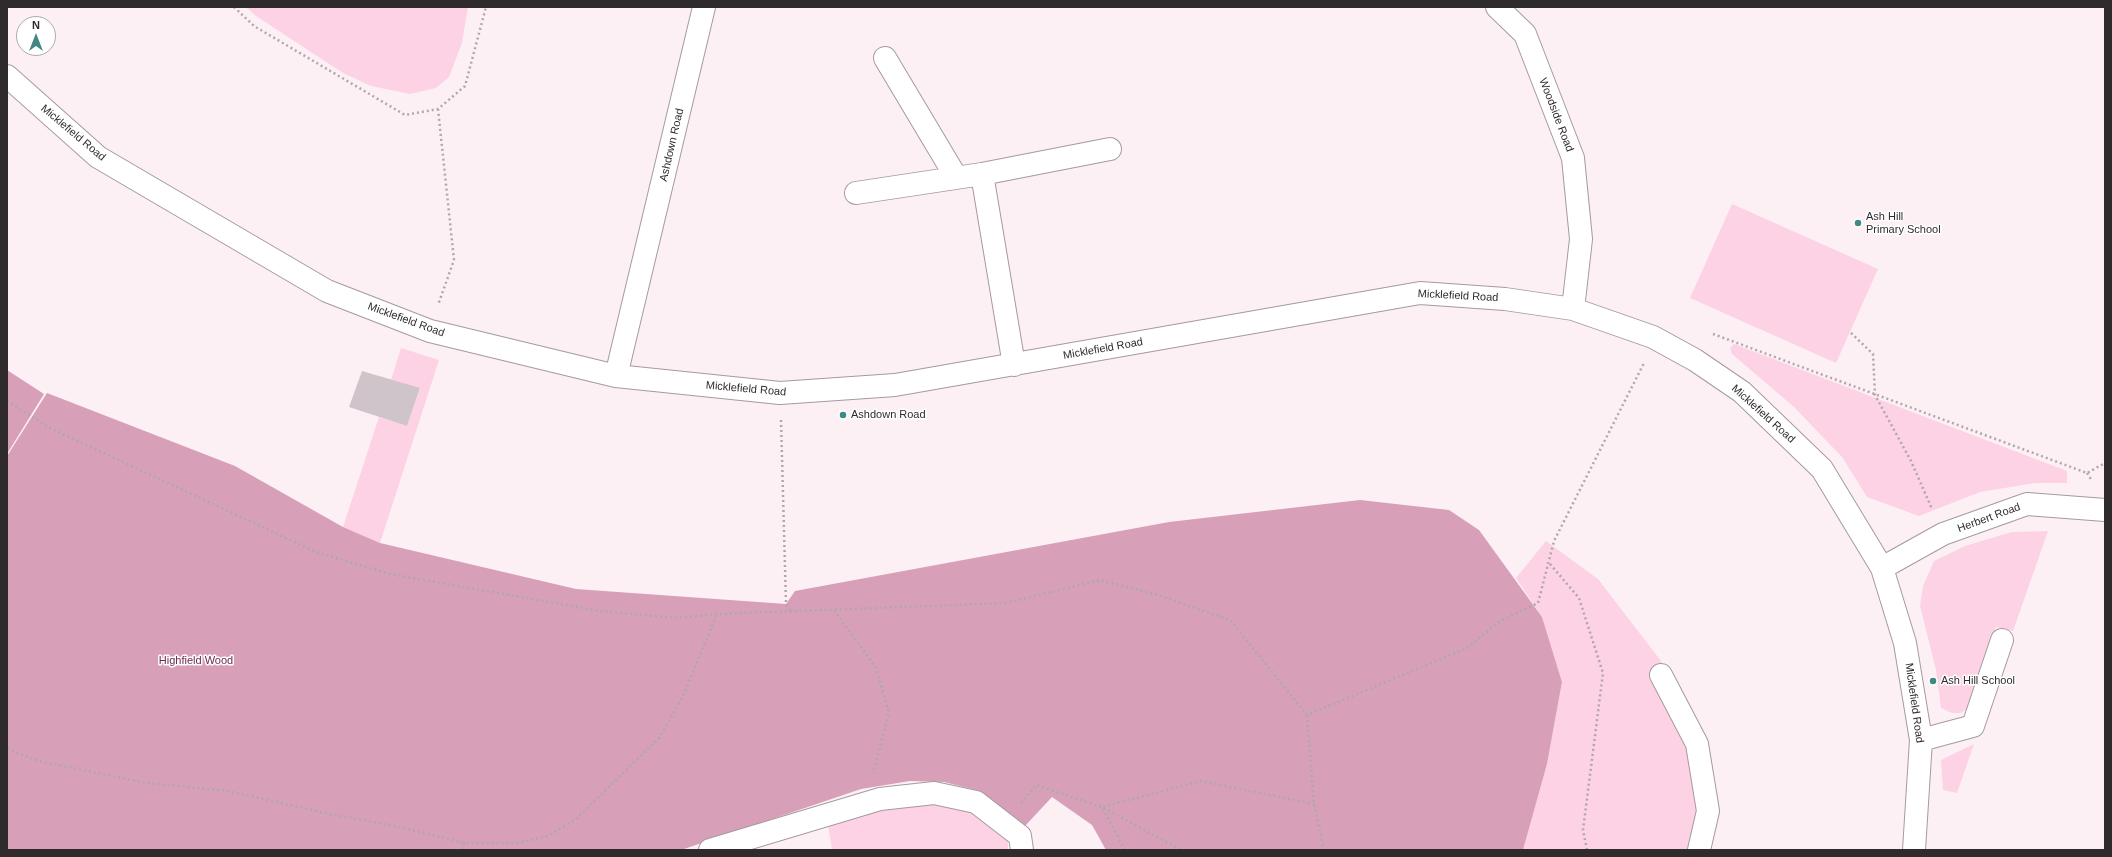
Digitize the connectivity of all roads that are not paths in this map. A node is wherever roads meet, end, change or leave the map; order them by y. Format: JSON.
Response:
{"nodes":[{"id":1,"x":704,"y":7,"type":"edge"},
{"id":2,"x":1497,"y":7,"type":"edge"},
{"id":3,"x":886,"y":58,"type":"dead end"},
{"id":4,"x":7,"y":76,"type":"edge"},
{"id":5,"x":1110,"y":149,"type":"dead end"},
{"id":6,"x":982,"y":174,"type":"junction"},
{"id":7,"x":956,"y":177,"type":"junction"},
{"id":8,"x":856,"y":193,"type":"dead end"},
{"id":9,"x":1573,"y":309,"type":"junction"},
{"id":10,"x":1014,"y":365,"type":"junction"},
{"id":11,"x":616,"y":376,"type":"junction"},
{"id":12,"x":2105,"y":510,"type":"edge"},
{"id":13,"x":1882,"y":568,"type":"junction"},
{"id":14,"x":2002,"y":640,"type":"dead end"},
{"id":15,"x":1661,"y":675,"type":"dead end"},
{"id":16,"x":1921,"y":740,"type":"junction"},
{"id":17,"x":710,"y":850,"type":"edge"},
{"id":18,"x":1022,"y":850,"type":"edge"},
{"id":19,"x":1699,"y":850,"type":"edge"},
{"id":20,"x":1914,"y":850,"type":"edge"}],
"edges":[{"from":1,"to":11,"type":"street","name":"Ashdown Road"},
{"from":2,"to":9,"type":"street","name":"Woodside Road"},
{"from":3,"to":7,"type":"street"},
{"from":4,"to":11,"type":"street","name":"Micklefield Road"},
{"from":5,"to":6,"type":"street"},
{"from":6,"to":7,"type":"street"},
{"from":6,"to":10,"type":"street"},
{"from":7,"to":8,"type":"street"},
{"from":9,"to":10,"type":"street","name":"Micklefield Road"},
{"from":9,"to":13,"type":"street","name":"Micklefield Road"},
{"from":10,"to":11,"type":"street","name":"Micklefield Road"},
{"from":12,"to":13,"type":"street","name":"Herbert Road"},
{"from":13,"to":16,"type":"street","name":"Micklefield Road"},
{"from":14,"to":16,"type":"street"},
{"from":15,"to":19,"type":"street"},
{"from":16,"to":20,"type":"street","name":"Micklefield Road"},
{"from":17,"to":18,"type":"street"}]}
